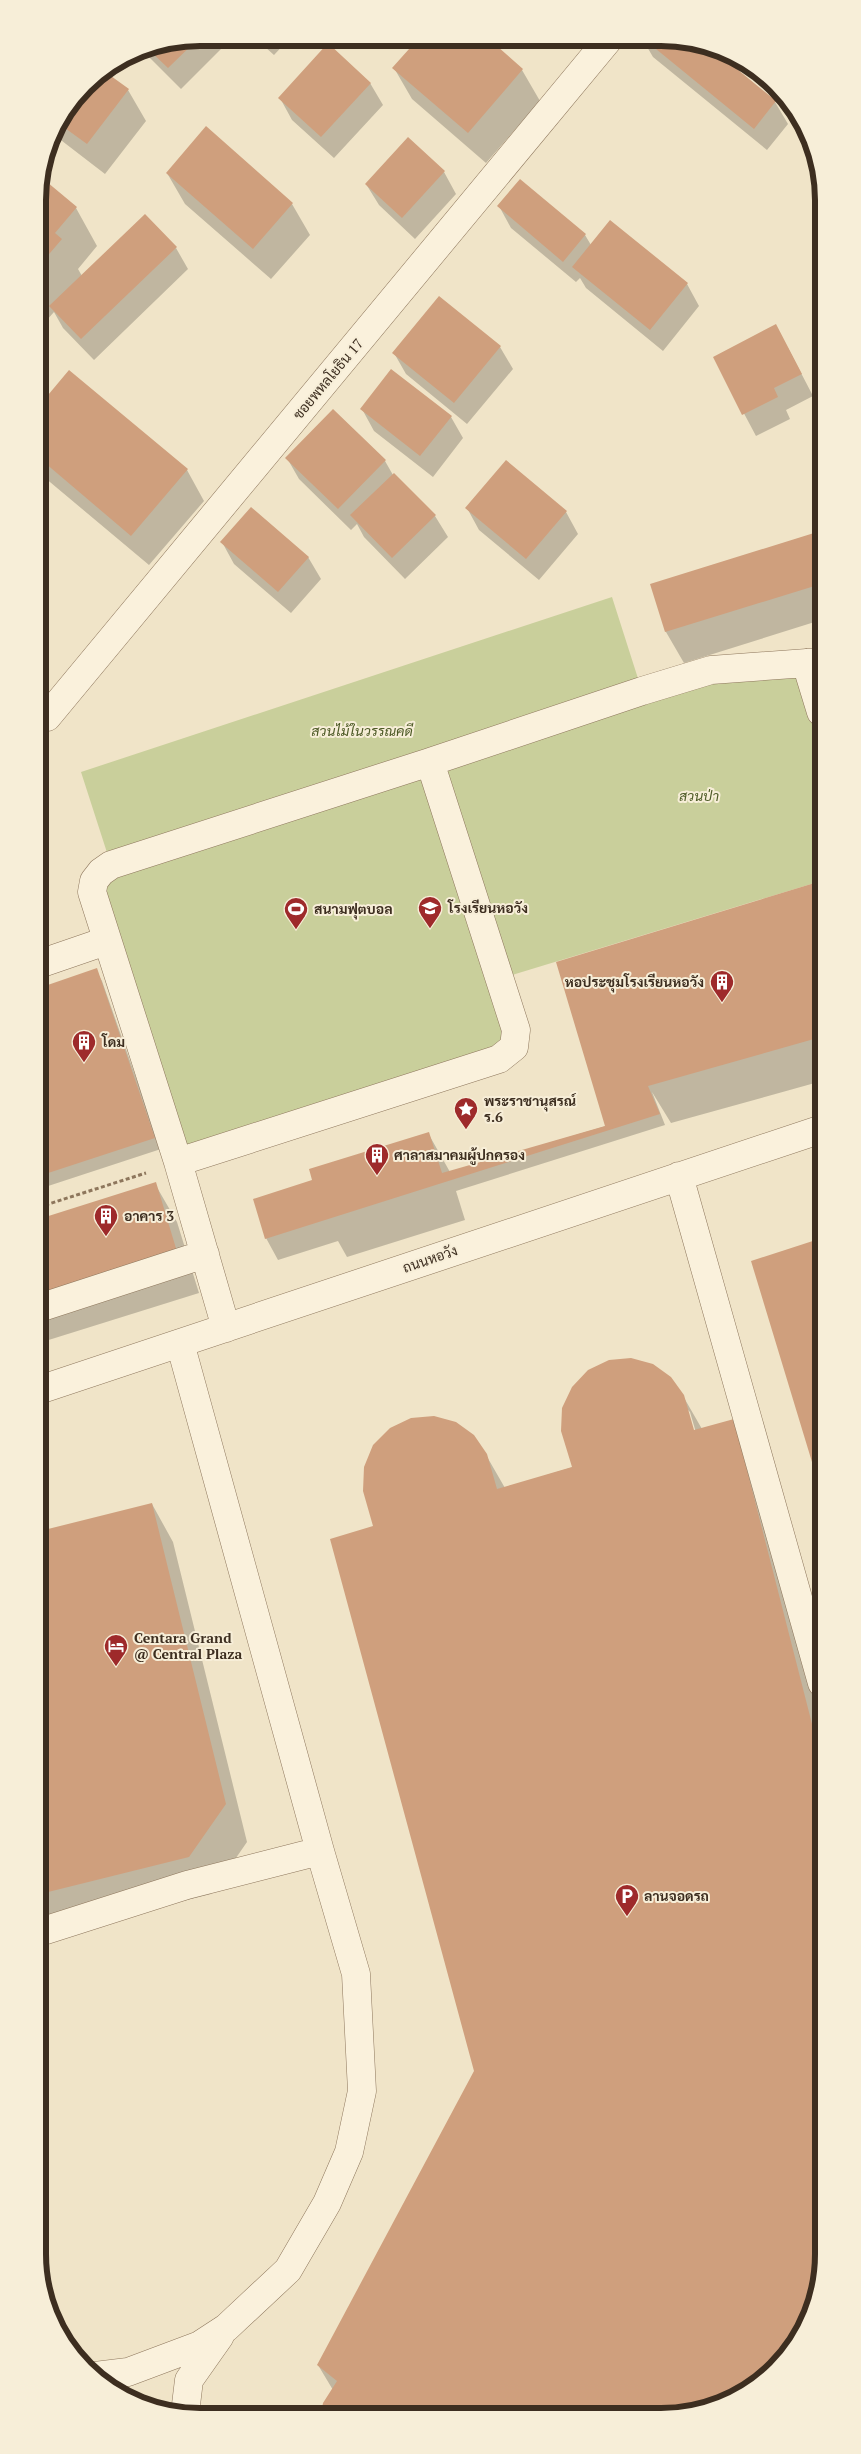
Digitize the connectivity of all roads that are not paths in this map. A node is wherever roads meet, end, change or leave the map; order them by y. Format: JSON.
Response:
{"nodes":[{"id":1,"x":603,"y":46,"type":"edge"},
{"id":2,"x":814,"y":662,"type":"edge"},
{"id":3,"x":47,"y":717,"type":"dead end"},
{"id":4,"x":430,"y":762,"type":"junction"},
{"id":5,"x":106,"y":941,"type":"junction"},
{"id":6,"x":47,"y":961,"type":"edge"},
{"id":7,"x":815,"y":1131,"type":"edge"},
{"id":8,"x":178,"y":1162,"type":"junction"},
{"id":9,"x":679,"y":1176,"type":"junction"},
{"id":10,"x":205,"y":1254,"type":"junction"},
{"id":11,"x":46,"y":1306,"type":"edge"},
{"id":12,"x":226,"y":1328,"type":"junction"},
{"id":13,"x":180,"y":1343,"type":"junction"},
{"id":14,"x":46,"y":1388,"type":"edge"},
{"id":15,"x":814,"y":1656,"type":"edge"},
{"id":16,"x":320,"y":1850,"type":"junction"},
{"id":17,"x":46,"y":1930,"type":"edge"},
{"id":18,"x":226,"y":2328,"type":"junction"},
{"id":19,"x":105,"y":2375,"type":"edge"},
{"id":20,"x":186,"y":2407,"type":"edge"}],
"edges":[{"from":1,"to":3,"type":"street","name":"ซอยพหลโยธิน 17"},
{"from":2,"to":4,"type":"street"},
{"from":4,"to":5,"type":"street"},
{"from":4,"to":8,"type":"street"},
{"from":5,"to":6,"type":"street"},
{"from":5,"to":8,"type":"street"},
{"from":7,"to":9,"type":"street","name":"ถนนหอวัง"},
{"from":8,"to":10,"type":"street"},
{"from":9,"to":12,"type":"street","name":"ถนนหอวัง"},
{"from":9,"to":15,"type":"street"},
{"from":10,"to":11,"type":"street"},
{"from":10,"to":12,"type":"street"},
{"from":12,"to":13,"type":"street","name":"ถนนหอวัง"},
{"from":13,"to":14,"type":"street","name":"ถนนหอวัง"},
{"from":13,"to":16,"type":"street"},
{"from":16,"to":17,"type":"street"},
{"from":16,"to":18,"type":"street"},
{"from":18,"to":19,"type":"street"},
{"from":18,"to":20,"type":"street"}]}
